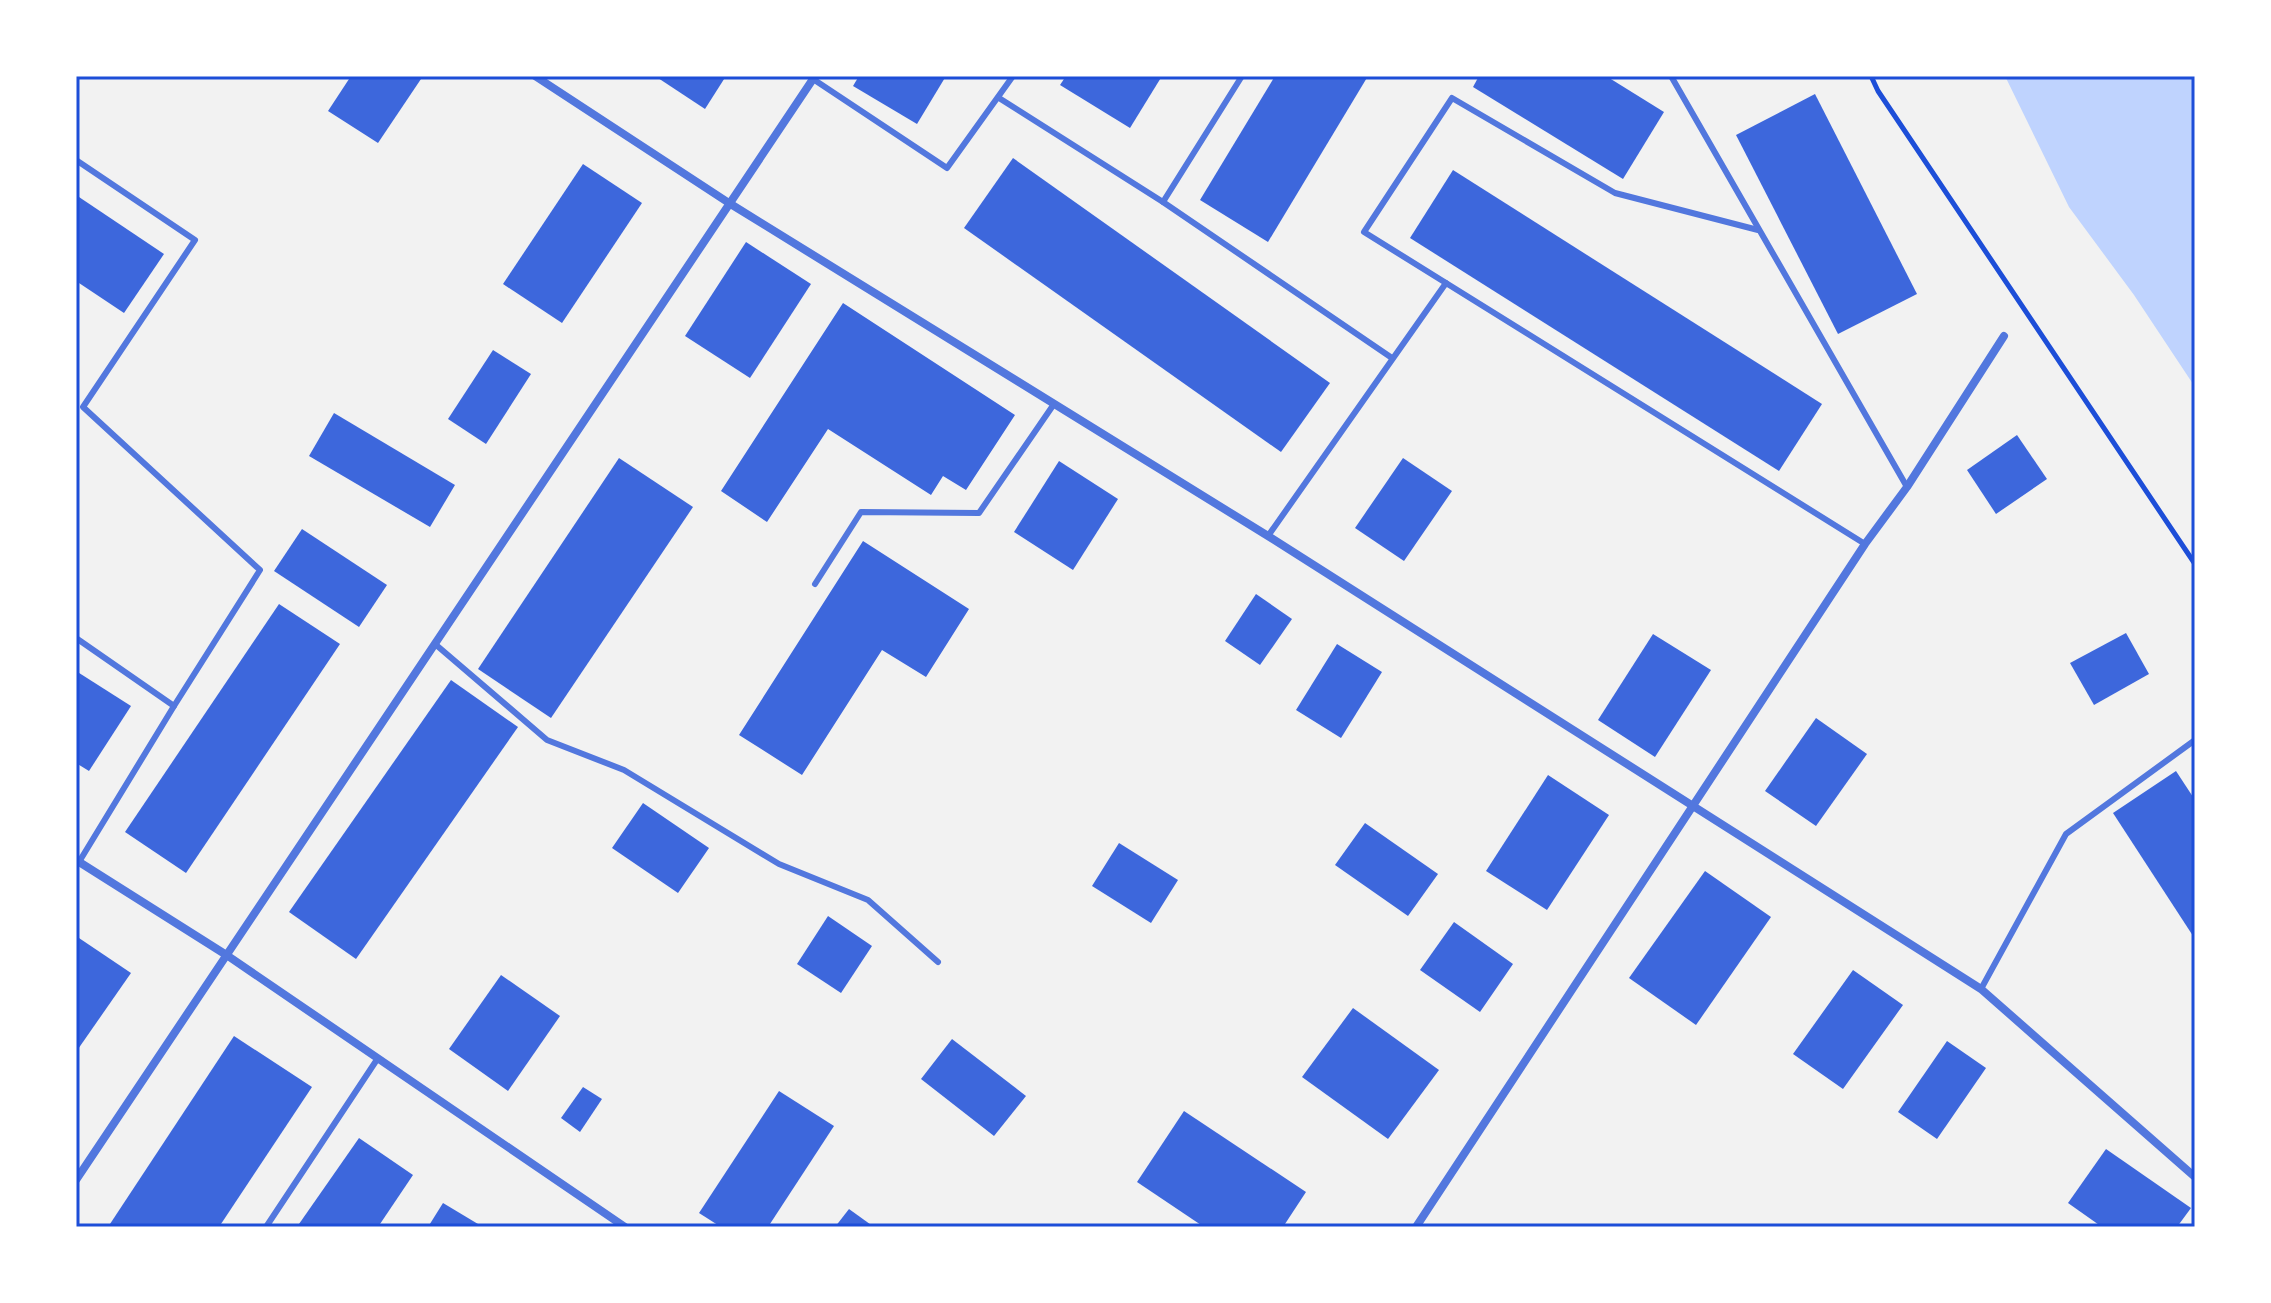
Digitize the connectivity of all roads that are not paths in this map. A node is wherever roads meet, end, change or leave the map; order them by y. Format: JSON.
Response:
{"nodes":[{"id":1,"x":535,"y":76,"type":"edge"},
{"id":2,"x":1013,"y":76,"type":"edge"},
{"id":3,"x":1242,"y":76,"type":"edge"},
{"id":4,"x":1671,"y":76,"type":"edge"},
{"id":5,"x":814,"y":77,"type":"edge"},
{"id":6,"x":999,"y":98,"type":"junction"},
{"id":7,"x":76,"y":160,"type":"edge"},
{"id":8,"x":1163,"y":202,"type":"junction"},
{"id":9,"x":729,"y":203,"type":"junction"},
{"id":10,"x":1758,"y":230,"type":"junction"},
{"id":11,"x":1446,"y":283,"type":"junction"},
{"id":12,"x":2004,"y":336,"type":"dead end"},
{"id":13,"x":1392,"y":358,"type":"junction"},
{"id":14,"x":1054,"y":404,"type":"junction"},
{"id":15,"x":1907,"y":487,"type":"junction"},
{"id":16,"x":1268,"y":536,"type":"junction"},
{"id":17,"x":1865,"y":544,"type":"junction"},
{"id":18,"x":815,"y":584,"type":"dead end"},
{"id":19,"x":76,"y":638,"type":"edge"},
{"id":20,"x":435,"y":644,"type":"junction"},
{"id":21,"x":174,"y":706,"type":"junction"},
{"id":22,"x":2195,"y":740,"type":"edge"},
{"id":23,"x":1695,"y":807,"type":"junction"},
{"id":24,"x":78,"y":861,"type":"edge"},
{"id":25,"x":228,"y":956,"type":"junction"},
{"id":26,"x":938,"y":962,"type":"dead end"},
{"id":27,"x":1981,"y":989,"type":"junction"},
{"id":28,"x":378,"y":1058,"type":"junction"},
{"id":29,"x":2195,"y":1177,"type":"edge"},
{"id":30,"x":76,"y":1180,"type":"edge"},
{"id":31,"x":266,"y":1227,"type":"edge"},
{"id":32,"x":625,"y":1227,"type":"edge"},
{"id":33,"x":1416,"y":1227,"type":"edge"}],
"edges":[{"from":1,"to":9,"type":"street"},
{"from":2,"to":6,"type":"lane"},
{"from":3,"to":8,"type":"lane"},
{"from":4,"to":10,"type":"lane"},
{"from":5,"to":6,"type":"lane"},
{"from":5,"to":9,"type":"street"},
{"from":6,"to":8,"type":"lane"},
{"from":7,"to":21,"type":"lane"},
{"from":8,"to":13,"type":"lane"},
{"from":9,"to":14,"type":"street"},
{"from":9,"to":20,"type":"street"},
{"from":10,"to":11,"type":"lane"},
{"from":10,"to":15,"type":"lane"},
{"from":11,"to":13,"type":"lane"},
{"from":11,"to":17,"type":"lane"},
{"from":12,"to":15,"type":"street"},
{"from":13,"to":16,"type":"lane"},
{"from":14,"to":16,"type":"street"},
{"from":14,"to":18,"type":"lane"},
{"from":15,"to":17,"type":"street"},
{"from":16,"to":23,"type":"street"},
{"from":17,"to":23,"type":"street"},
{"from":19,"to":21,"type":"lane"},
{"from":20,"to":25,"type":"street"},
{"from":20,"to":26,"type":"lane"},
{"from":21,"to":24,"type":"lane"},
{"from":22,"to":27,"type":"lane"},
{"from":23,"to":27,"type":"street"},
{"from":23,"to":33,"type":"street"},
{"from":24,"to":25,"type":"street"},
{"from":25,"to":28,"type":"street"},
{"from":25,"to":30,"type":"street"},
{"from":27,"to":29,"type":"street"},
{"from":28,"to":31,"type":"lane"},
{"from":28,"to":32,"type":"street"}]}
